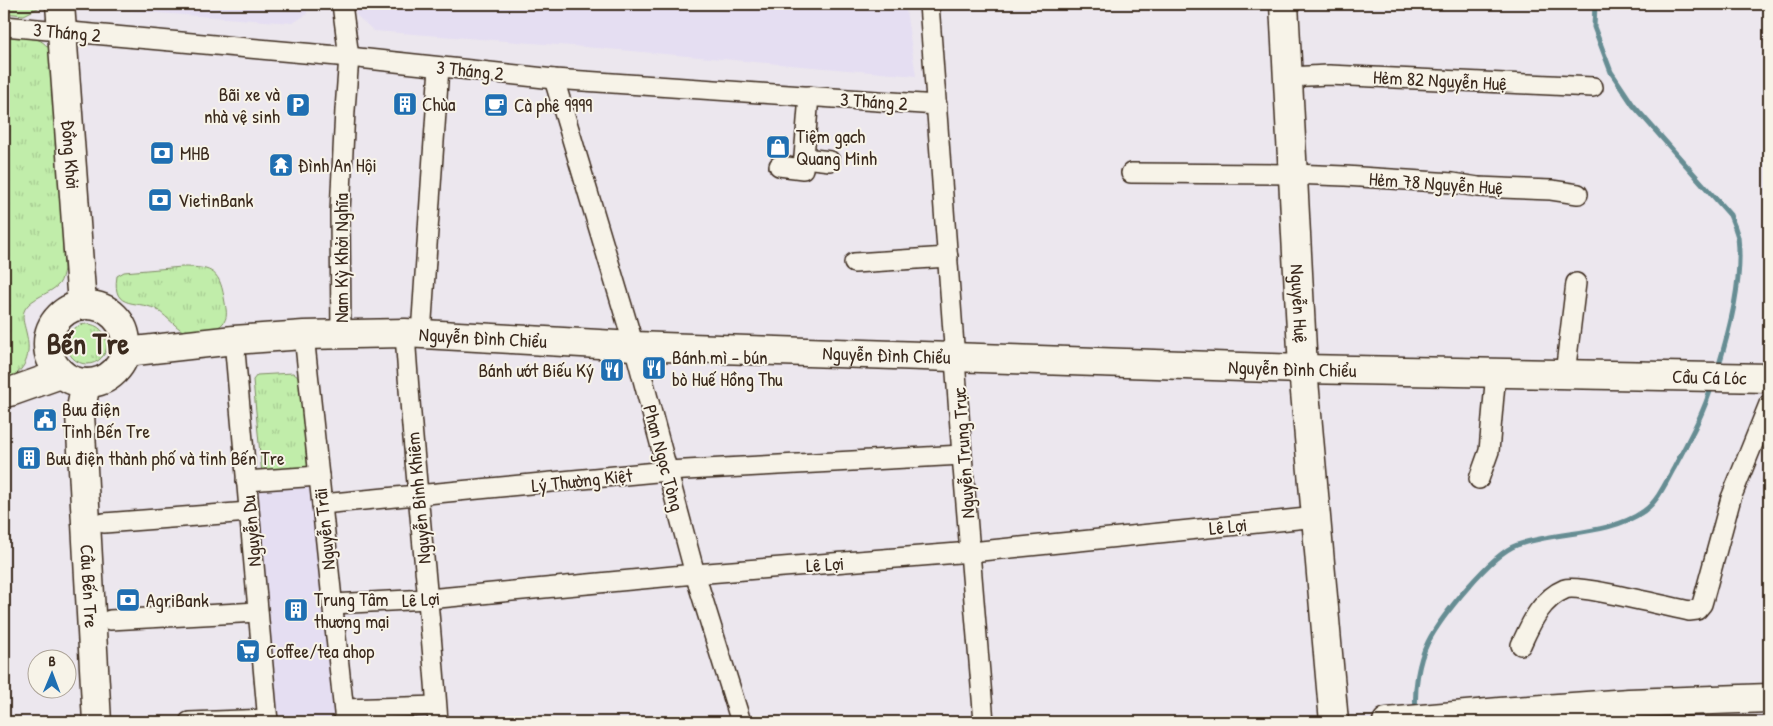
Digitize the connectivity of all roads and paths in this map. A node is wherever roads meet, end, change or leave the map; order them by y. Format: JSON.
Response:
{"nodes":[{"id":1,"x":60,"y":4,"type":"edge"},
{"id":2,"x":342,"y":4,"type":"edge"},
{"id":3,"x":929,"y":4,"type":"edge"},
{"id":4,"x":1284,"y":4,"type":"edge"},
{"id":5,"x":4,"y":26,"type":"edge"},
{"id":6,"x":62,"y":32,"type":"junction"},
{"id":7,"x":349,"y":57,"type":"junction"},
{"id":8,"x":439,"y":67,"type":"junction"},
{"id":9,"x":1287,"y":77,"type":"junction"},
{"id":10,"x":554,"y":79,"type":"junction"},
{"id":11,"x":1593,"y":87,"type":"dead end"},
{"id":12,"x":809,"y":96,"type":"junction"},
{"id":13,"x":937,"y":105,"type":"junction"},
{"id":14,"x":804,"y":158,"type":"junction"},
{"id":15,"x":830,"y":161,"type":"dead end"},
{"id":16,"x":779,"y":166,"type":"dead end"},
{"id":17,"x":1132,"y":174,"type":"dead end"},
{"id":18,"x":1292,"y":174,"type":"junction"},
{"id":19,"x":1578,"y":194,"type":"dead end"},
{"id":20,"x":948,"y":257,"type":"junction"},
{"id":21,"x":854,"y":262,"type":"dead end"},
{"id":22,"x":1576,"y":283,"type":"dead end"},
{"id":23,"x":82,"y":305,"type":"junction"},
{"id":24,"x":341,"y":333,"type":"junction"},
{"id":25,"x":413,"y":333,"type":"junction"},
{"id":26,"x":304,"y":335,"type":"junction"},
{"id":27,"x":234,"y":340,"type":"junction"},
{"id":28,"x":634,"y":346,"type":"junction"},
{"id":29,"x":126,"y":352,"type":"junction"},
{"id":30,"x":956,"y":356,"type":"junction"},
{"id":31,"x":1303,"y":368,"type":"junction"},
{"id":32,"x":1496,"y":372,"type":"junction"},
{"id":33,"x":61,"y":374,"type":"junction"},
{"id":34,"x":1565,"y":374,"type":"junction"},
{"id":35,"x":1650,"y":375,"type":"joint"},
{"id":36,"x":1769,"y":378,"type":"edge"},
{"id":37,"x":86,"y":383,"type":"junction"},
{"id":38,"x":4,"y":393,"type":"edge"},
{"id":39,"x":1769,"y":404,"type":"edge"},
{"id":40,"x":80,"y":414,"type":"junction"},
{"id":41,"x":962,"y":455,"type":"junction"},
{"id":42,"x":667,"y":471,"type":"junction"},
{"id":43,"x":319,"y":476,"type":"junction"},
{"id":44,"x":1479,"y":479,"type":"dead end"},
{"id":45,"x":246,"y":481,"type":"junction"},
{"id":46,"x":418,"y":496,"type":"junction"},
{"id":47,"x":322,"y":504,"type":"junction"},
{"id":48,"x":249,"y":512,"type":"junction"},
{"id":49,"x":1317,"y":517,"type":"junction"},
{"id":50,"x":104,"y":523,"type":"junction"},
{"id":51,"x":971,"y":552,"type":"junction"},
{"id":52,"x":695,"y":574,"type":"junction"},
{"id":53,"x":428,"y":599,"type":"junction"},
{"id":54,"x":332,"y":604,"type":"junction"},
{"id":55,"x":258,"y":612,"type":"junction"},
{"id":56,"x":110,"y":620,"type":"junction"},
{"id":57,"x":1521,"y":645,"type":"dead end"},
{"id":58,"x":1769,"y":698,"type":"edge"},
{"id":59,"x":437,"y":714,"type":"edge"},
{"id":60,"x":344,"y":715,"type":"edge"},
{"id":61,"x":268,"y":721,"type":"edge"},
{"id":62,"x":80,"y":722,"type":"edge"},
{"id":63,"x":97,"y":722,"type":"edge"},
{"id":64,"x":116,"y":722,"type":"edge"},
{"id":65,"x":189,"y":722,"type":"edge"},
{"id":66,"x":741,"y":722,"type":"edge"},
{"id":67,"x":984,"y":722,"type":"edge"},
{"id":68,"x":1334,"y":722,"type":"edge"},
{"id":69,"x":1387,"y":722,"type":"edge"}],
"edges":[{"from":1,"to":6,"type":"main road","name":"Đồng Khởi"},
{"from":2,"to":7,"type":"street","name":"Nam Kỳ Khởi Nghĩa"},
{"from":3,"to":13,"type":"street","name":"Nguyễn Trung Trực"},
{"from":4,"to":9,"type":"main road","name":"Nguyễn Huệ"},
{"from":5,"to":6,"type":"street","name":"3 Tháng 2"},
{"from":6,"to":7,"type":"street","name":"3 Tháng 2"},
{"from":6,"to":23,"type":"main road","name":"Đồng Khởi"},
{"from":7,"to":8,"type":"street","name":"3 Tháng 2"},
{"from":7,"to":24,"type":"street","name":"Nam Kỳ Khởi Nghĩa"},
{"from":8,"to":10,"type":"street","name":"3 Tháng 2"},
{"from":8,"to":25,"type":"street","name":"Nguyễn Bỉnh Khiêm"},
{"from":9,"to":11,"type":"street","name":"Hẻm 82 Nguyễn Huệ"},
{"from":9,"to":18,"type":"main road","name":"Nguyễn Huệ"},
{"from":10,"to":12,"type":"street","name":"3 Tháng 2"},
{"from":10,"to":28,"type":"street","name":"Phan Ngọc Tòng"},
{"from":12,"to":13,"type":"street","name":"3 Tháng 2"},
{"from":12,"to":14,"type":"street"},
{"from":13,"to":20,"type":"street","name":"Nguyễn Trung Trực"},
{"from":14,"to":15,"type":"street"},
{"from":14,"to":16,"type":"street"},
{"from":17,"to":18,"type":"street","name":"Hẻm 78 Nguyễn Huệ"},
{"from":18,"to":19,"type":"street","name":"Hẻm 78 Nguyễn Huệ"},
{"from":18,"to":31,"type":"main road","name":"Nguyễn Huệ"},
{"from":20,"to":21,"type":"street"},
{"from":20,"to":30,"type":"street","name":"Nguyễn Trung Trực"},
{"from":22,"to":34,"type":"street"},
{"from":23,"to":29,"type":"main road"},
{"from":23,"to":33,"type":"main road"},
{"from":24,"to":25,"type":"main road","name":"Nguyễn Đình Chiểu"},
{"from":24,"to":26,"type":"main road","name":"Nguyễn Đình Chiểu"},
{"from":25,"to":28,"type":"main road","name":"Nguyễn Đình Chiểu"},
{"from":25,"to":46,"type":"street","name":"Nguyễn Bỉnh Khiêm"},
{"from":26,"to":27,"type":"main road","name":"Nguyễn Đình Chiểu"},
{"from":26,"to":43,"type":"street","name":"Nguyễn Trãi"},
{"from":27,"to":29,"type":"main road","name":"Nguyễn Đình Chiểu"},
{"from":27,"to":45,"type":"street","name":"Nguyễn Du"},
{"from":28,"to":30,"type":"main road","name":"Nguyễn Đình Chiểu"},
{"from":28,"to":42,"type":"street","name":"Phan Ngọc Tòng"},
{"from":29,"to":37,"type":"main road"},
{"from":30,"to":31,"type":"main road","name":"Nguyễn Đình Chiểu"},
{"from":30,"to":41,"type":"street","name":"Nguyễn Trung Trực"},
{"from":31,"to":32,"type":"main road","name":"Nguyễn Đình Chiểu"},
{"from":31,"to":49,"type":"main road","name":"Nguyễn Huệ"},
{"from":32,"to":34,"type":"main road","name":"Nguyễn Đình Chiểu"},
{"from":32,"to":44,"type":"street"},
{"from":33,"to":37,"type":"main road"},
{"from":33,"to":38,"type":"main road"},
{"from":34,"to":35,"type":"main road","name":"Nguyễn Đình Chiểu"},
{"from":35,"to":36,"type":"main road","name":"Cầu Cá Lóc"},
{"from":37,"to":40,"type":"main road"},
{"from":39,"to":57,"type":"street"},
{"from":40,"to":50,"type":"main road"},
{"from":40,"to":62,"type":"main road"},
{"from":40,"to":63,"type":"main road","name":"Cầu Bến Tre"},
{"from":41,"to":42,"type":"street","name":"Lý Thường Kiệt"},
{"from":41,"to":51,"type":"street","name":"Nguyễn Trung Trực"},
{"from":42,"to":46,"type":"street","name":"Lý Thường Kiệt"},
{"from":42,"to":52,"type":"street","name":"Phan Ngọc Tòng"},
{"from":43,"to":45,"type":"street"},
{"from":43,"to":47,"type":"street","name":"Nguyễn Trãi"},
{"from":45,"to":48,"type":"street","name":"Nguyễn Du"},
{"from":46,"to":47,"type":"street","name":"Lý Thường Kiệt"},
{"from":46,"to":53,"type":"street","name":"Nguyễn Bỉnh Khiêm"},
{"from":47,"to":54,"type":"street","name":"Nguyễn Trãi"},
{"from":48,"to":50,"type":"street"},
{"from":48,"to":55,"type":"street","name":"Nguyễn Du"},
{"from":49,"to":51,"type":"street","name":"Lê Lợi"},
{"from":49,"to":68,"type":"main road","name":"Nguyễn Huệ"},
{"from":50,"to":56,"type":"main road"},
{"from":51,"to":52,"type":"street","name":"Lê Lợi"},
{"from":51,"to":67,"type":"street","name":"Nguyễn Trung Trực"},
{"from":52,"to":53,"type":"street","name":"Lê Lợi"},
{"from":52,"to":66,"type":"street","name":"Phan Ngọc Tòng"},
{"from":53,"to":54,"type":"street","name":"Lê Lợi"},
{"from":53,"to":59,"type":"street","name":"Nguyễn Bỉnh Khiêm"},
{"from":54,"to":60,"type":"street","name":"Nguyễn Trãi"},
{"from":55,"to":56,"type":"street"},
{"from":55,"to":61,"type":"street","name":"Nguyễn Du"},
{"from":56,"to":64,"type":"main road"},
{"from":58,"to":69,"type":"main road"},
{"from":59,"to":60,"type":"street"},
{"from":61,"to":65,"type":"street"}]}
